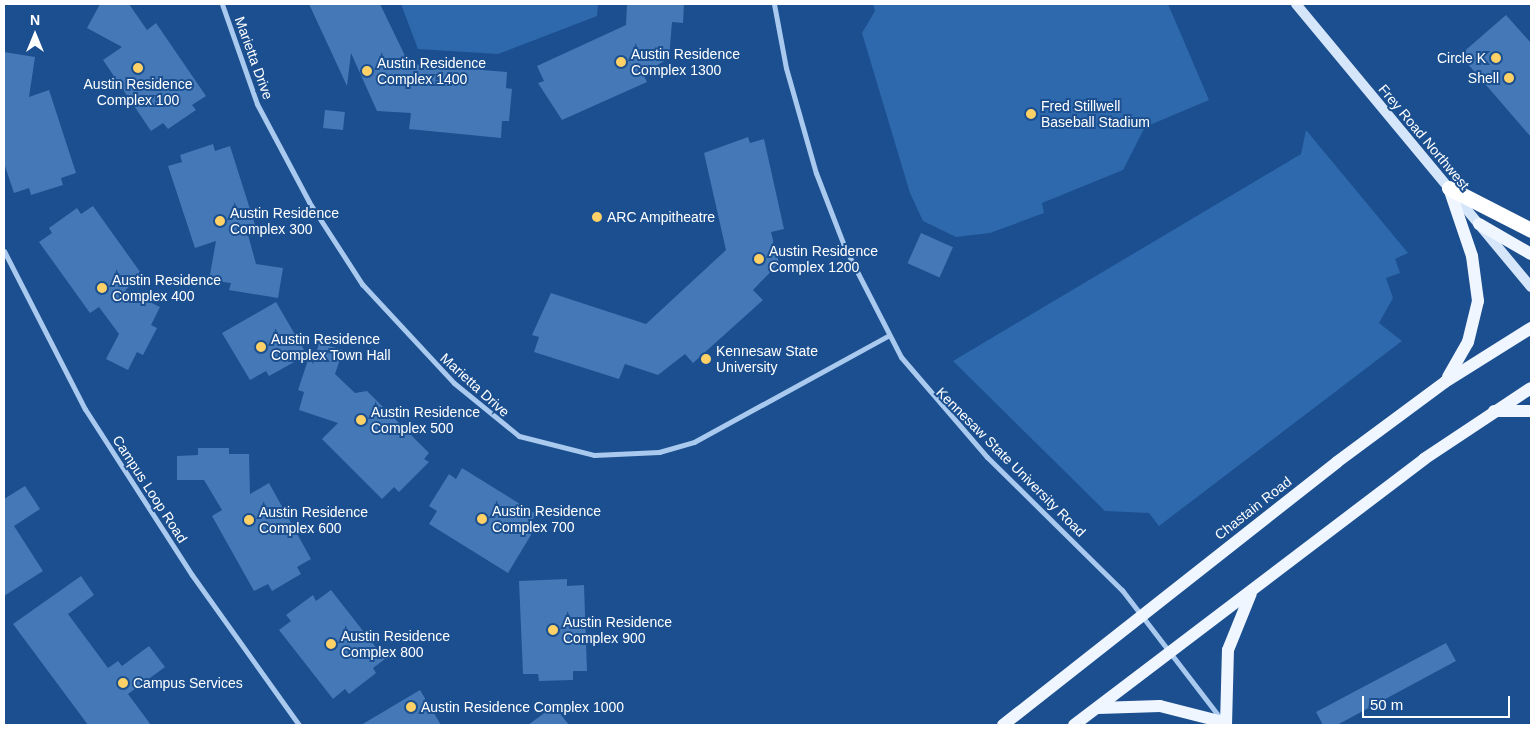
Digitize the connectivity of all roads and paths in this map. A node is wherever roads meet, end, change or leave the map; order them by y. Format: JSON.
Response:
{"nodes":[{"id":1,"x":222,"y":4,"type":"edge"},
{"id":2,"x":774,"y":4,"type":"edge"},
{"id":3,"x":1296,"y":4,"type":"edge"},
{"id":4,"x":1449,"y":188,"type":"junction"},
{"id":5,"x":1479,"y":224,"type":"junction"},
{"id":6,"x":1531,"y":230,"type":"edge"},
{"id":7,"x":4,"y":251,"type":"edge"},
{"id":8,"x":1531,"y":254,"type":"edge"},
{"id":9,"x":1531,"y":287,"type":"edge"},
{"id":10,"x":1531,"y":328,"type":"edge"},
{"id":11,"x":888,"y":336,"type":"junction"},
{"id":12,"x":1445,"y":382,"type":"junction"},
{"id":13,"x":1531,"y":388,"type":"edge"},
{"id":14,"x":1494,"y":411,"type":"junction"},
{"id":15,"x":1531,"y":411,"type":"edge"},
{"id":16,"x":1252,"y":590,"type":"junction"},
{"id":17,"x":1142,"y":614,"type":"junction"},
{"id":18,"x":1169,"y":651,"type":"junction"},
{"id":19,"x":1098,"y":708,"type":"junction"},
{"id":20,"x":1225,"y":724,"type":"edge"},
{"id":21,"x":298,"y":725,"type":"edge"},
{"id":22,"x":1003,"y":725,"type":"edge"},
{"id":23,"x":1074,"y":725,"type":"edge"}],
"edges":[{"from":1,"to":11,"type":"street","name":"Marietta Drive"},
{"from":2,"to":11,"type":"street","name":"Kennesaw State University Road"},
{"from":3,"to":4,"type":"main road","name":"Frey Road Northwest"},
{"from":4,"to":5,"type":"main road","name":"Frey Road Northwest"},
{"from":4,"to":6,"type":"highway"},
{"from":4,"to":12,"type":"main road"},
{"from":5,"to":8,"type":"main road"},
{"from":5,"to":9,"type":"main road","name":"Frey Road Northwest"},
{"from":7,"to":21,"type":"street","name":"Campus Loop Road"},
{"from":10,"to":12,"type":"main road","name":"Chastain Road"},
{"from":11,"to":17,"type":"street","name":"Kennesaw State University Road"},
{"from":12,"to":17,"type":"main road","name":"Chastain Road"},
{"from":13,"to":14,"type":"main road"},
{"from":14,"to":15,"type":"main road"},
{"from":14,"to":16,"type":"main road"},
{"from":16,"to":18,"type":"main road"},
{"from":16,"to":20,"type":"main road"},
{"from":17,"to":18,"type":"street","name":"Kennesaw State University Road"},
{"from":17,"to":22,"type":"main road","name":"Chastain Road"},
{"from":18,"to":19,"type":"main road"},
{"from":18,"to":20,"type":"street","name":"Kennesaw State University Road"},
{"from":19,"to":20,"type":"main road"},
{"from":19,"to":23,"type":"main road"}]}
